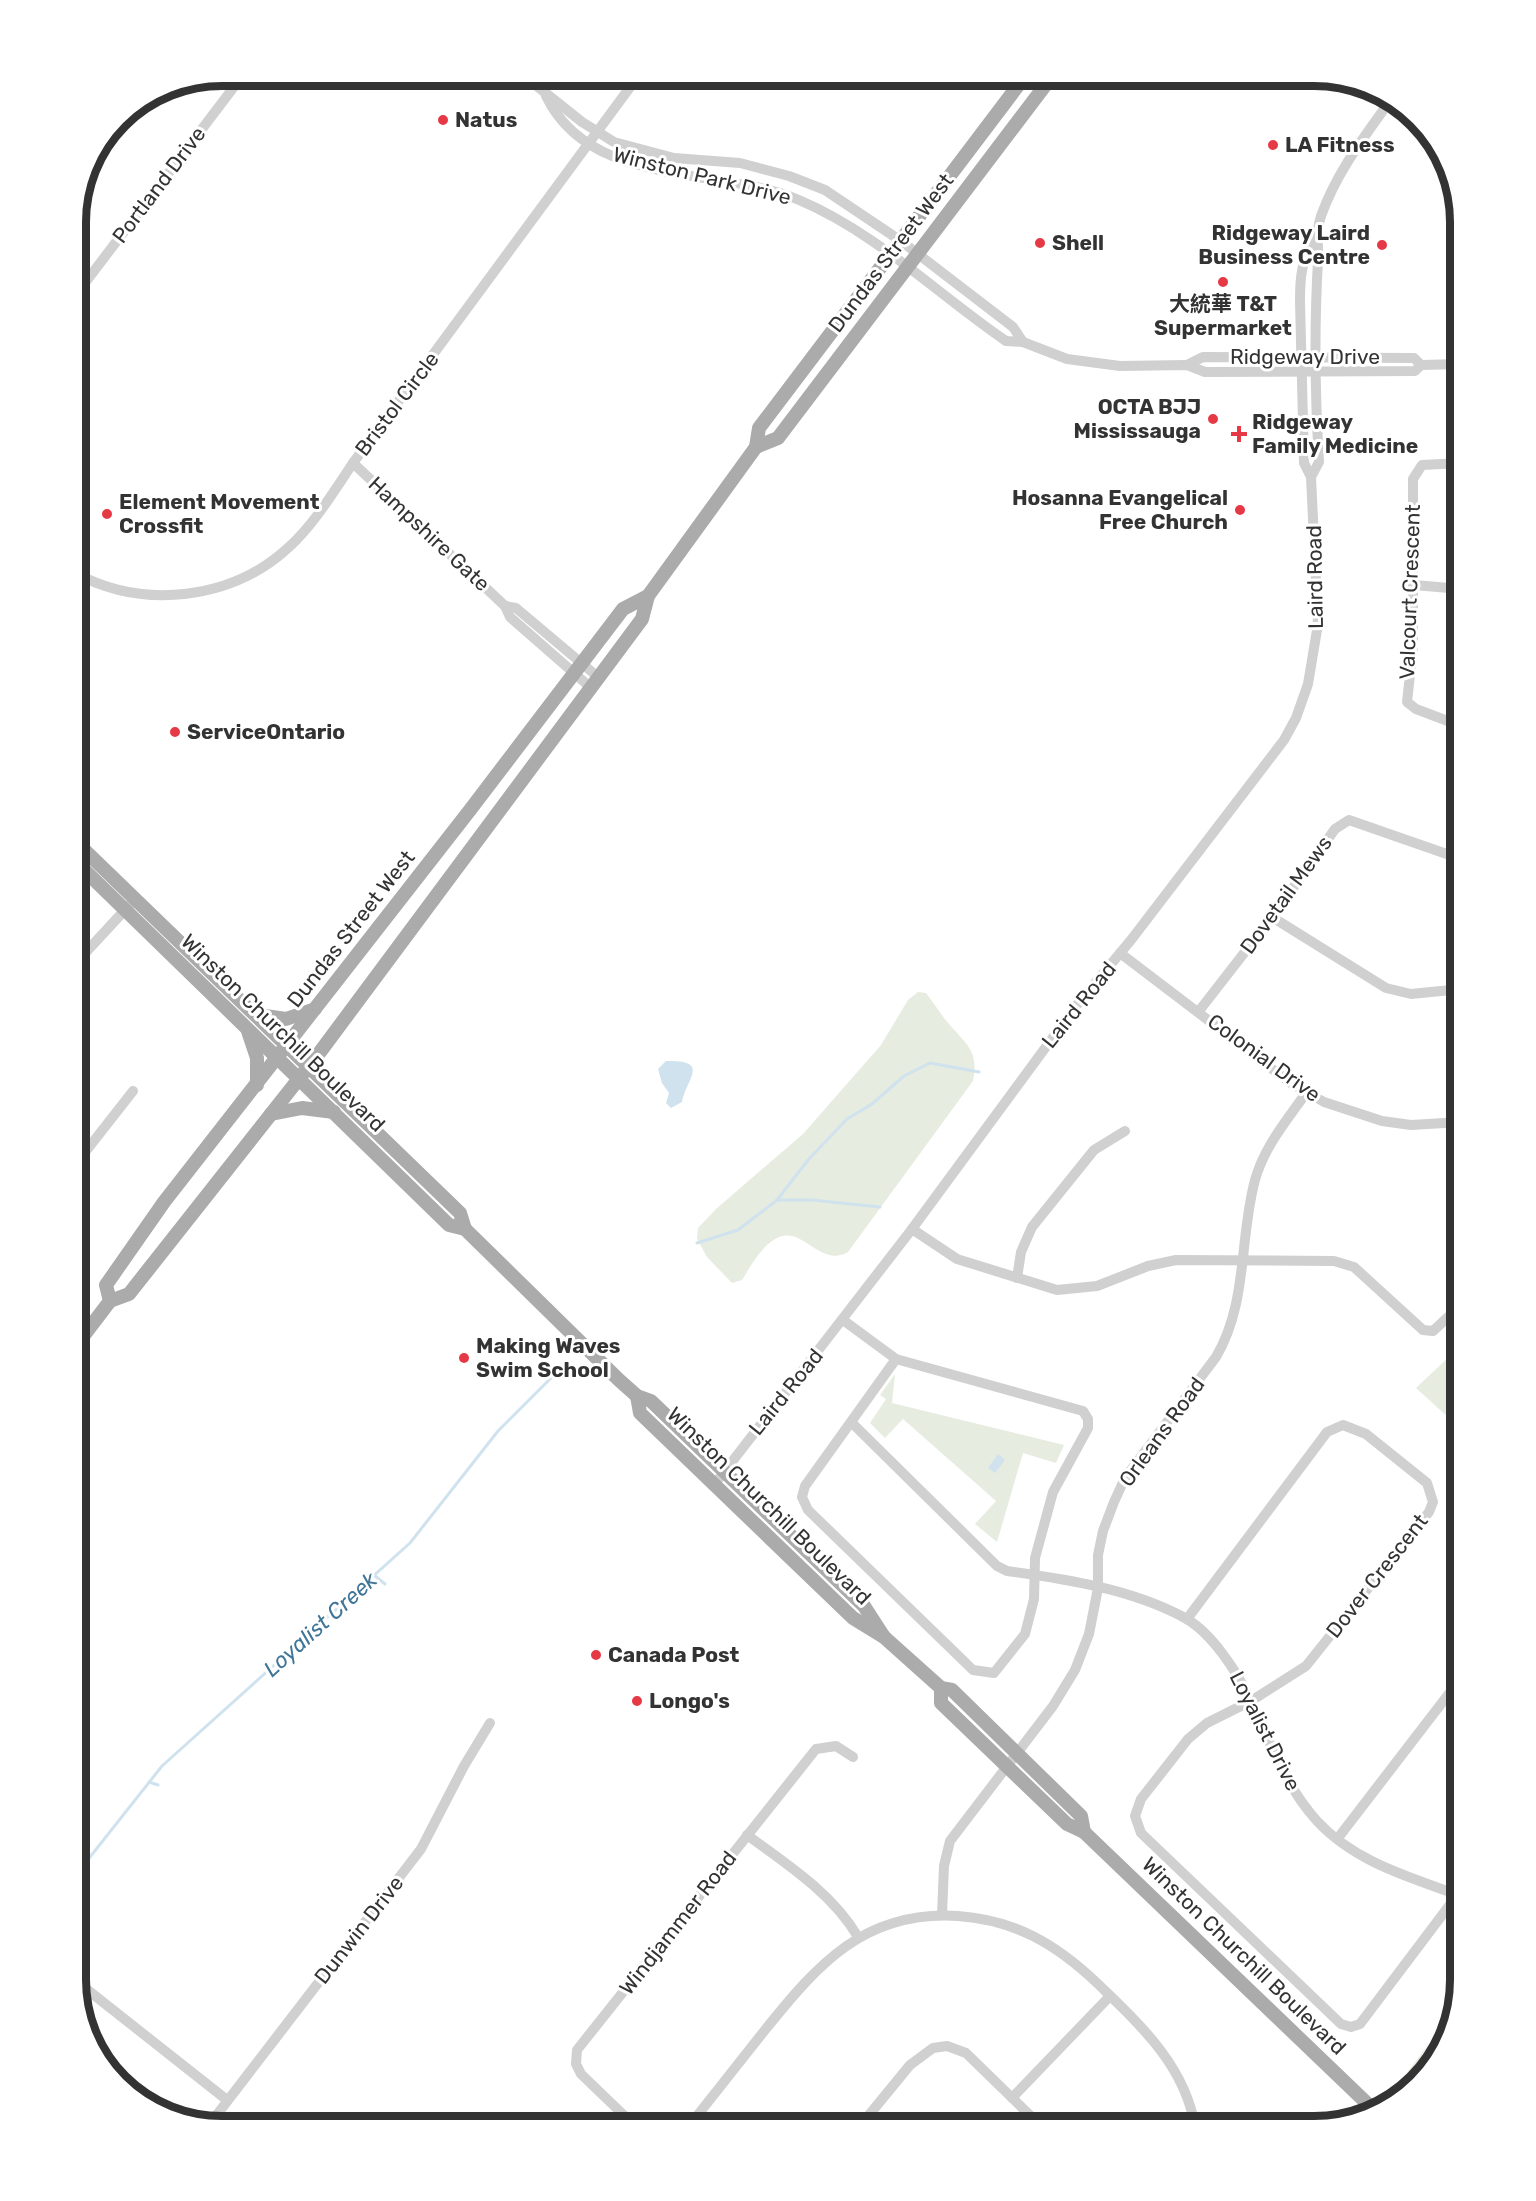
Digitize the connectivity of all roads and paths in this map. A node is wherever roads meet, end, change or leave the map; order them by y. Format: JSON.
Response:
{"nodes":[{"id":1,"x":235,"y":86,"type":"edge"},
{"id":2,"x":535,"y":86,"type":"edge"},
{"id":3,"x":631,"y":86,"type":"edge"},
{"id":4,"x":1019,"y":86,"type":"edge"},
{"id":5,"x":1044,"y":86,"type":"edge"},
{"id":6,"x":546,"y":96,"type":"junction"},
{"id":7,"x":1386,"y":107,"type":"edge"},
{"id":8,"x":597,"y":133,"type":"junction"},
{"id":9,"x":590,"y":143,"type":"junction"},
{"id":10,"x":1316,"y":241,"type":"junction"},
{"id":11,"x":909,"y":248,"type":"junction"},
{"id":12,"x":899,"y":261,"type":"junction"},
{"id":13,"x":86,"y":282,"type":"edge"},
{"id":14,"x":1023,"y":342,"type":"junction"},
{"id":15,"x":1301,"y":356,"type":"junction"},
{"id":16,"x":1316,"y":357,"type":"junction"},
{"id":17,"x":1450,"y":364,"type":"edge"},
{"id":18,"x":1187,"y":365,"type":"junction"},
{"id":19,"x":1421,"y":365,"type":"junction"},
{"id":20,"x":1316,"y":371,"type":"junction"},
{"id":21,"x":1301,"y":372,"type":"junction"},
{"id":22,"x":756,"y":447,"type":"junction"},
{"id":23,"x":353,"y":463,"type":"junction"},
{"id":24,"x":1450,"y":464,"type":"edge"},
{"id":25,"x":1311,"y":477,"type":"junction"},
{"id":26,"x":86,"y":578,"type":"edge"},
{"id":27,"x":1414,"y":585,"type":"junction"},
{"id":28,"x":1450,"y":588,"type":"edge"},
{"id":29,"x":648,"y":596,"type":"junction"},
{"id":30,"x":578,"y":668,"type":"junction"},
{"id":31,"x":594,"y":682,"type":"junction"},
{"id":32,"x":1450,"y":722,"type":"edge"},
{"id":33,"x":86,"y":852,"type":"edge"},
{"id":34,"x":1450,"y":855,"type":"edge"},
{"id":35,"x":86,"y":872,"type":"edge"},
{"id":36,"x":135,"y":899,"type":"junction"},
{"id":37,"x":125,"y":910,"type":"junction"},
{"id":38,"x":1272,"y":917,"type":"junction"},
{"id":39,"x":86,"y":952,"type":"edge"},
{"id":40,"x":1120,"y":953,"type":"junction"},
{"id":41,"x":1450,"y":990,"type":"edge"},
{"id":42,"x":317,"y":1008,"type":"junction"},
{"id":43,"x":1199,"y":1011,"type":"junction"},
{"id":44,"x":256,"y":1015,"type":"junction"},
{"id":45,"x":247,"y":1028,"type":"junction"},
{"id":46,"x":288,"y":1045,"type":"junction"},
{"id":47,"x":278,"y":1058,"type":"junction"},
{"id":48,"x":309,"y":1066,"type":"junction"},
{"id":49,"x":299,"y":1079,"type":"junction"},
{"id":50,"x":257,"y":1085,"type":"junction"},
{"id":51,"x":133,"y":1091,"type":"dead end"},
{"id":52,"x":1305,"y":1093,"type":"junction"},
{"id":53,"x":334,"y":1112,"type":"junction"},
{"id":54,"x":272,"y":1114,"type":"junction"},
{"id":55,"x":1450,"y":1122,"type":"edge"},
{"id":56,"x":1125,"y":1131,"type":"dead end"},
{"id":57,"x":86,"y":1151,"type":"edge"},
{"id":58,"x":465,"y":1229,"type":"junction"},
{"id":59,"x":912,"y":1229,"type":"junction"},
{"id":60,"x":1242,"y":1260,"type":"junction"},
{"id":61,"x":1017,"y":1278,"type":"junction"},
{"id":62,"x":110,"y":1301,"type":"junction"},
{"id":63,"x":1450,"y":1316,"type":"edge"},
{"id":64,"x":843,"y":1320,"type":"junction"},
{"id":65,"x":86,"y":1333,"type":"edge"},
{"id":66,"x":896,"y":1359,"type":"junction"},
{"id":67,"x":637,"y":1396,"type":"junction"},
{"id":68,"x":852,"y":1424,"type":"junction"},
{"id":69,"x":724,"y":1471,"type":"junction"},
{"id":70,"x":714,"y":1485,"type":"junction"},
{"id":71,"x":1035,"y":1575,"type":"junction"},
{"id":72,"x":1098,"y":1588,"type":"junction"},
{"id":73,"x":1187,"y":1619,"type":"junction"},
{"id":74,"x":884,"y":1637,"type":"junction"},
{"id":75,"x":940,"y":1688,"type":"junction"},
{"id":76,"x":1450,"y":1692,"type":"edge"},
{"id":77,"x":1251,"y":1701,"type":"junction"},
{"id":78,"x":490,"y":1723,"type":"dead end"},
{"id":79,"x":1017,"y":1752,"type":"junction"},
{"id":80,"x":853,"y":1758,"type":"dead end"},
{"id":81,"x":1006,"y":1766,"type":"junction"},
{"id":82,"x":1084,"y":1832,"type":"junction"},
{"id":83,"x":747,"y":1835,"type":"junction"},
{"id":84,"x":1338,"y":1838,"type":"junction"},
{"id":85,"x":1450,"y":1890,"type":"edge"},
{"id":86,"x":1450,"y":1906,"type":"edge"},
{"id":87,"x":942,"y":1915,"type":"junction"},
{"id":88,"x":858,"y":1937,"type":"junction"},
{"id":89,"x":87,"y":1989,"type":"edge"},
{"id":90,"x":1110,"y":1996,"type":"junction"},
{"id":91,"x":1012,"y":2098,"type":"junction"},
{"id":92,"x":227,"y":2100,"type":"junction"},
{"id":93,"x":1368,"y":2104,"type":"edge"},
{"id":94,"x":216,"y":2115,"type":"edge"},
{"id":95,"x":624,"y":2115,"type":"edge"},
{"id":96,"x":697,"y":2115,"type":"edge"},
{"id":97,"x":869,"y":2116,"type":"edge"},
{"id":98,"x":1030,"y":2116,"type":"edge"},
{"id":99,"x":1192,"y":2116,"type":"edge"}],
"edges":[{"from":1,"to":13,"type":"street","name":"Portland Drive"},
{"from":2,"to":6,"type":"street","name":"Winston Park Drive"},
{"from":3,"to":8,"type":"street","name":"Bristol Circle"},
{"from":4,"to":11,"type":"main road","name":"Dundas Street West"},
{"from":5,"to":11,"type":"main road","name":"Dundas Street West"},
{"from":6,"to":8,"type":"street","name":"Winston Park Drive"},
{"from":6,"to":9,"type":"street","name":"Winston Park Drive"},
{"from":7,"to":10,"type":"street","name":"Laird Road"},
{"from":8,"to":9,"type":"street","name":"Bristol Circle"},
{"from":8,"to":11,"type":"street","name":"Winston Park Drive"},
{"from":9,"to":12,"type":"street","name":"Winston Park Drive"},
{"from":9,"to":23,"type":"street","name":"Bristol Circle"},
{"from":10,"to":15,"type":"street","name":"Laird Road"},
{"from":10,"to":16,"type":"street","name":"Laird Road"},
{"from":11,"to":12,"type":"main road","name":"Dundas Street West"},
{"from":11,"to":12,"type":"main road","name":"Dundas Street West"},
{"from":11,"to":14,"type":"street","name":"Ridgeway Drive"},
{"from":12,"to":14,"type":"street","name":"Ridgeway Drive"},
{"from":12,"to":22,"type":"main road","name":"Dundas Street West"},
{"from":12,"to":22,"type":"main road","name":"Dundas Street West"},
{"from":14,"to":18,"type":"street","name":"Ridgeway Drive"},
{"from":15,"to":16,"type":"street","name":"Ridgeway Drive"},
{"from":15,"to":18,"type":"street","name":"Ridgeway Drive"},
{"from":15,"to":21,"type":"street","name":"Laird Road"},
{"from":16,"to":19,"type":"street","name":"Ridgeway Drive"},
{"from":16,"to":20,"type":"street","name":"Laird Road"},
{"from":17,"to":19,"type":"street","name":"Ridgeway Drive"},
{"from":18,"to":21,"type":"street","name":"Ridgeway Drive"},
{"from":19,"to":20,"type":"street","name":"Ridgeway Drive"},
{"from":20,"to":21,"type":"street","name":"Ridgeway Drive"},
{"from":20,"to":25,"type":"street","name":"Laird Road"},
{"from":21,"to":25,"type":"street","name":"Laird Road"},
{"from":22,"to":29,"type":"main road","name":"Dundas Street West"},
{"from":23,"to":26,"type":"street","name":"Bristol Circle"},
{"from":23,"to":30,"type":"street","name":"Hampshire Gate"},
{"from":24,"to":27,"type":"street","name":"Valcourt Crescent"},
{"from":25,"to":40,"type":"street","name":"Laird Road"},
{"from":27,"to":28,"type":"street"},
{"from":27,"to":32,"type":"street","name":"Valcourt Crescent"},
{"from":29,"to":30,"type":"main road","name":"Dundas Street West"},
{"from":29,"to":31,"type":"main road","name":"Dundas Street West"},
{"from":30,"to":31,"type":"street","name":"Hampshire Gate"},
{"from":30,"to":42,"type":"main road","name":"Dundas Street West"},
{"from":31,"to":48,"type":"main road","name":"Dundas Street West"},
{"from":33,"to":36,"type":"main road","name":"Winston Churchill Boulevard"},
{"from":34,"to":38,"type":"street","name":"Dovetail Mews"},
{"from":35,"to":37,"type":"main road","name":"Winston Churchill Boulevard"},
{"from":36,"to":37,"type":"street"},
{"from":36,"to":44,"type":"main road","name":"Winston Churchill Boulevard"},
{"from":37,"to":39,"type":"street"},
{"from":37,"to":45,"type":"main road","name":"Winston Churchill Boulevard"},
{"from":38,"to":41,"type":"street"},
{"from":38,"to":43,"type":"street","name":"Dovetail Mews"},
{"from":40,"to":43,"type":"street","name":"Colonial Drive"},
{"from":40,"to":59,"type":"street","name":"Laird Road"},
{"from":42,"to":44,"type":"main road"},
{"from":42,"to":46,"type":"main road","name":"Dundas Street West"},
{"from":43,"to":52,"type":"street","name":"Colonial Drive"},
{"from":44,"to":46,"type":"main road","name":"Winston Churchill Boulevard"},
{"from":45,"to":47,"type":"main road","name":"Winston Churchill Boulevard"},
{"from":45,"to":50,"type":"main road"},
{"from":46,"to":47,"type":"main road","name":"Dundas Street West"},
{"from":46,"to":48,"type":"main road","name":"Winston Churchill Boulevard"},
{"from":47,"to":49,"type":"main road","name":"Winston Churchill Boulevard"},
{"from":47,"to":50,"type":"main road","name":"Dundas Street West"},
{"from":48,"to":49,"type":"main road","name":"Dundas Street West"},
{"from":48,"to":58,"type":"main road","name":"Winston Churchill Boulevard"},
{"from":49,"to":53,"type":"main road","name":"Winston Churchill Boulevard"},
{"from":49,"to":54,"type":"main road","name":"Dundas Street West"},
{"from":50,"to":62,"type":"main road","name":"Dundas Street West"},
{"from":51,"to":57,"type":"street"},
{"from":52,"to":55,"type":"street","name":"Colonial Drive"},
{"from":52,"to":60,"type":"street","name":"Orleans Road"},
{"from":53,"to":54,"type":"main road"},
{"from":53,"to":58,"type":"main road","name":"Winston Churchill Boulevard"},
{"from":54,"to":62,"type":"main road","name":"Dundas Street West"},
{"from":56,"to":61,"type":"street"},
{"from":58,"to":67,"type":"main road","name":"Winston Churchill Boulevard"},
{"from":59,"to":61,"type":"street"},
{"from":59,"to":64,"type":"street","name":"Laird Road"},
{"from":60,"to":61,"type":"street"},
{"from":60,"to":63,"type":"street"},
{"from":60,"to":72,"type":"street","name":"Orleans Road"},
{"from":62,"to":65,"type":"main road","name":"Dundas Street West"},
{"from":64,"to":66,"type":"street"},
{"from":64,"to":69,"type":"street","name":"Laird Road"},
{"from":66,"to":68,"type":"street"},
{"from":66,"to":71,"type":"street"},
{"from":67,"to":69,"type":"main road","name":"Winston Churchill Boulevard"},
{"from":67,"to":70,"type":"main road","name":"Winston Churchill Boulevard"},
{"from":68,"to":71,"type":"street","name":"Loyalist Drive"},
{"from":68,"to":71,"type":"street"},
{"from":69,"to":70,"type":"street","name":"Laird Road"},
{"from":69,"to":74,"type":"main road","name":"Winston Churchill Boulevard"},
{"from":70,"to":74,"type":"main road","name":"Winston Churchill Boulevard"},
{"from":71,"to":72,"type":"street","name":"Loyalist Drive"},
{"from":72,"to":73,"type":"street","name":"Loyalist Drive"},
{"from":72,"to":79,"type":"street","name":"Orleans Road"},
{"from":73,"to":77,"type":"street","name":"Loyalist Drive"},
{"from":73,"to":77,"type":"street","name":"Dover Crescent"},
{"from":74,"to":75,"type":"main road","name":"Winston Churchill Boulevard"},
{"from":75,"to":79,"type":"main road","name":"Winston Churchill Boulevard"},
{"from":75,"to":81,"type":"main road","name":"Winston Churchill Boulevard"},
{"from":76,"to":84,"type":"street"},
{"from":77,"to":84,"type":"street","name":"Loyalist Drive"},
{"from":77,"to":86,"type":"street"},
{"from":78,"to":92,"type":"street","name":"Dunwin Drive"},
{"from":79,"to":81,"type":"street","name":"Orleans Road"},
{"from":79,"to":82,"type":"main road","name":"Winston Churchill Boulevard"},
{"from":80,"to":83,"type":"street","name":"Windjammer Road"},
{"from":81,"to":82,"type":"main road","name":"Winston Churchill Boulevard"},
{"from":81,"to":87,"type":"street","name":"Orleans Road"},
{"from":82,"to":93,"type":"main road","name":"Winston Churchill Boulevard"},
{"from":83,"to":88,"type":"street"},
{"from":83,"to":95,"type":"street","name":"Windjammer Road"},
{"from":84,"to":85,"type":"street","name":"Loyalist Drive"},
{"from":87,"to":88,"type":"street"},
{"from":87,"to":90,"type":"street"},
{"from":88,"to":96,"type":"street"},
{"from":89,"to":92,"type":"street"},
{"from":90,"to":91,"type":"street"},
{"from":90,"to":99,"type":"street"},
{"from":91,"to":97,"type":"street"},
{"from":91,"to":98,"type":"street"},
{"from":92,"to":94,"type":"street","name":"Dunwin Drive"}]}
